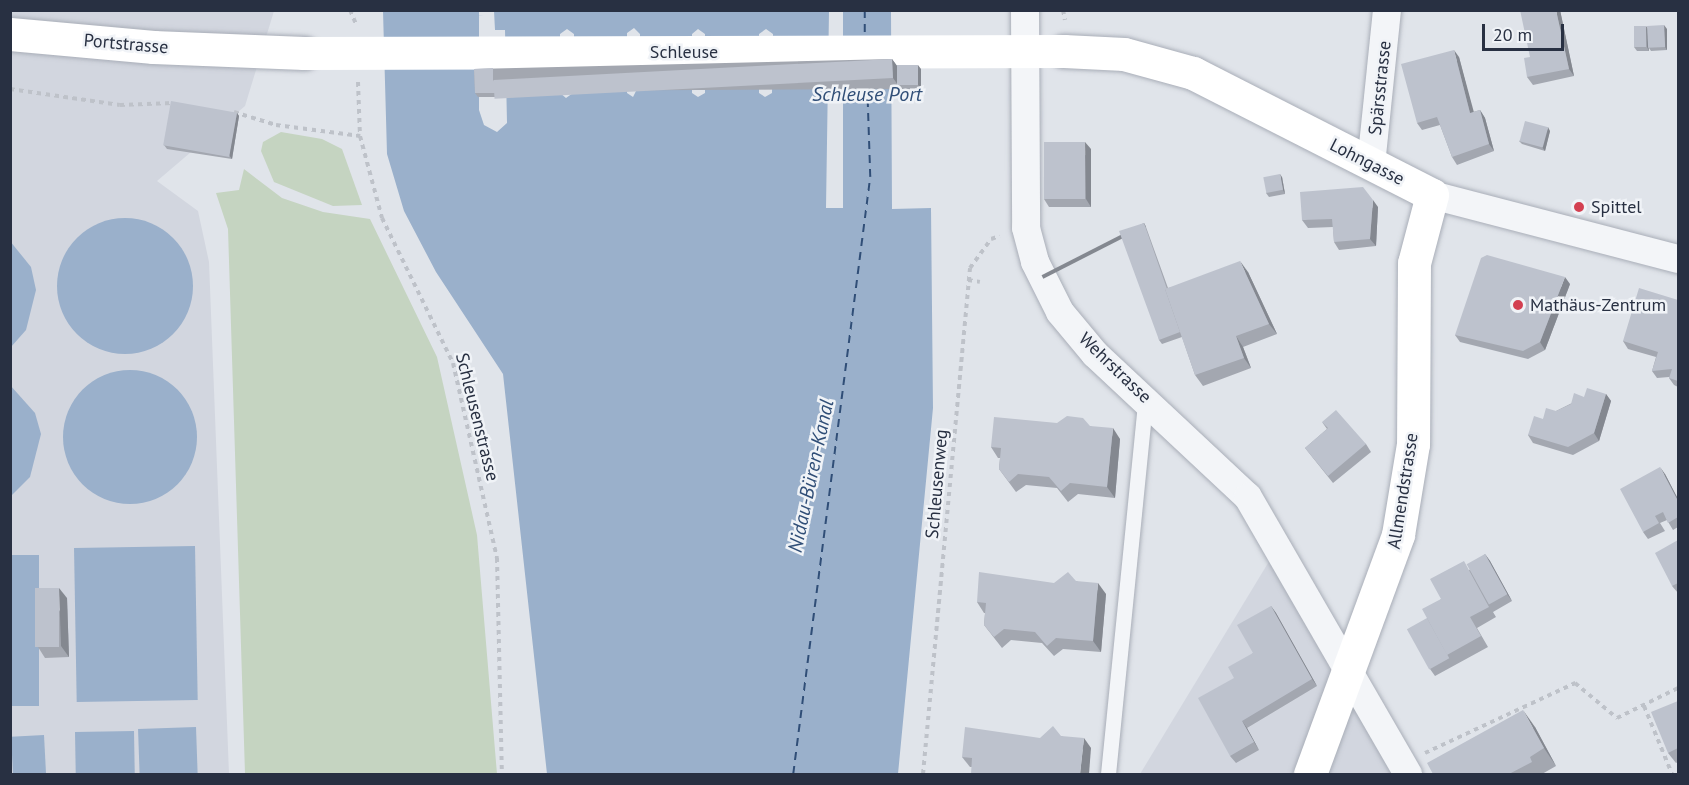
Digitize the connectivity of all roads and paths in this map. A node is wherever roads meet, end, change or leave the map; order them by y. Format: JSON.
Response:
{"nodes":[{"id":1,"x":350,"y":10,"type":"edge"},
{"id":2,"x":1025,"y":10,"type":"edge"},
{"id":3,"x":1387,"y":10,"type":"edge"},
{"id":4,"x":10,"y":34,"type":"edge"},
{"id":5,"x":356,"y":34,"type":"dead end"},
{"id":6,"x":1064,"y":51,"type":"joint"},
{"id":7,"x":304,"y":53,"type":"joint"},
{"id":8,"x":358,"y":68,"type":"dead end"},
{"id":9,"x":10,"y":89,"type":"edge"},
{"id":10,"x":179,"y":104,"type":"edge"},
{"id":11,"x":224,"y":111,"type":"edge"},
{"id":12,"x":360,"y":136,"type":"junction"},
{"id":13,"x":1371,"y":165,"type":"junction"},
{"id":14,"x":1432,"y":195,"type":"junction"},
{"id":15,"x":1026,"y":228,"type":"junction"},
{"id":16,"x":1678,"y":259,"type":"edge"},
{"id":17,"x":968,"y":280,"type":"junction"},
{"id":18,"x":980,"y":282,"type":"dead end"},
{"id":19,"x":1145,"y":398,"type":"junction"},
{"id":20,"x":1349,"y":672,"type":"junction"},
{"id":21,"x":1678,"y":688,"type":"edge"},
{"id":22,"x":1644,"y":706,"type":"junction"},
{"id":23,"x":1405,"y":769,"type":"edge"},
{"id":24,"x":502,"y":774,"type":"edge"},
{"id":25,"x":923,"y":774,"type":"edge"},
{"id":26,"x":1108,"y":774,"type":"edge"},
{"id":27,"x":1310,"y":774,"type":"edge"},
{"id":28,"x":1672,"y":774,"type":"edge"}],
"edges":[{"from":1,"to":5,"type":"path"},
{"from":2,"to":15,"type":"street","name":"Wehrstrasse"},
{"from":3,"to":13,"type":"street","name":"Spärsstrasse"},
{"from":4,"to":7,"type":"main road","name":"Portstrasse"},
{"from":6,"to":7,"type":"main road","name":"Schleuse","bridge":true},
{"from":6,"to":13,"type":"main road","name":"Lohngasse"},
{"from":8,"to":12,"type":"path","name":"Schleusenstrasse"},
{"from":9,"to":10,"type":"path"},
{"from":11,"to":12,"type":"path"},
{"from":12,"to":24,"type":"path","name":"Schleusenstrasse"},
{"from":13,"to":14,"type":"main road","name":"Lohngasse"},
{"from":14,"to":16,"type":"street","name":"Lohngasse"},
{"from":14,"to":20,"type":"main road","name":"Allmendstrasse"},
{"from":15,"to":17,"type":"path","name":"Schleusenweg"},
{"from":15,"to":19,"type":"street","name":"Wehrstrasse"},
{"from":17,"to":18,"type":"path"},
{"from":17,"to":25,"type":"path","name":"Schleusenweg"},
{"from":19,"to":20,"type":"street","name":"Wehrstrasse"},
{"from":19,"to":26,"type":"lane"},
{"from":20,"to":23,"type":"street","name":"Wehrstrasse"},
{"from":20,"to":27,"type":"main road","name":"Allmendstrasse"},
{"from":21,"to":22,"type":"path"},
{"from":22,"to":23,"type":"path"},
{"from":22,"to":28,"type":"path"}]}
